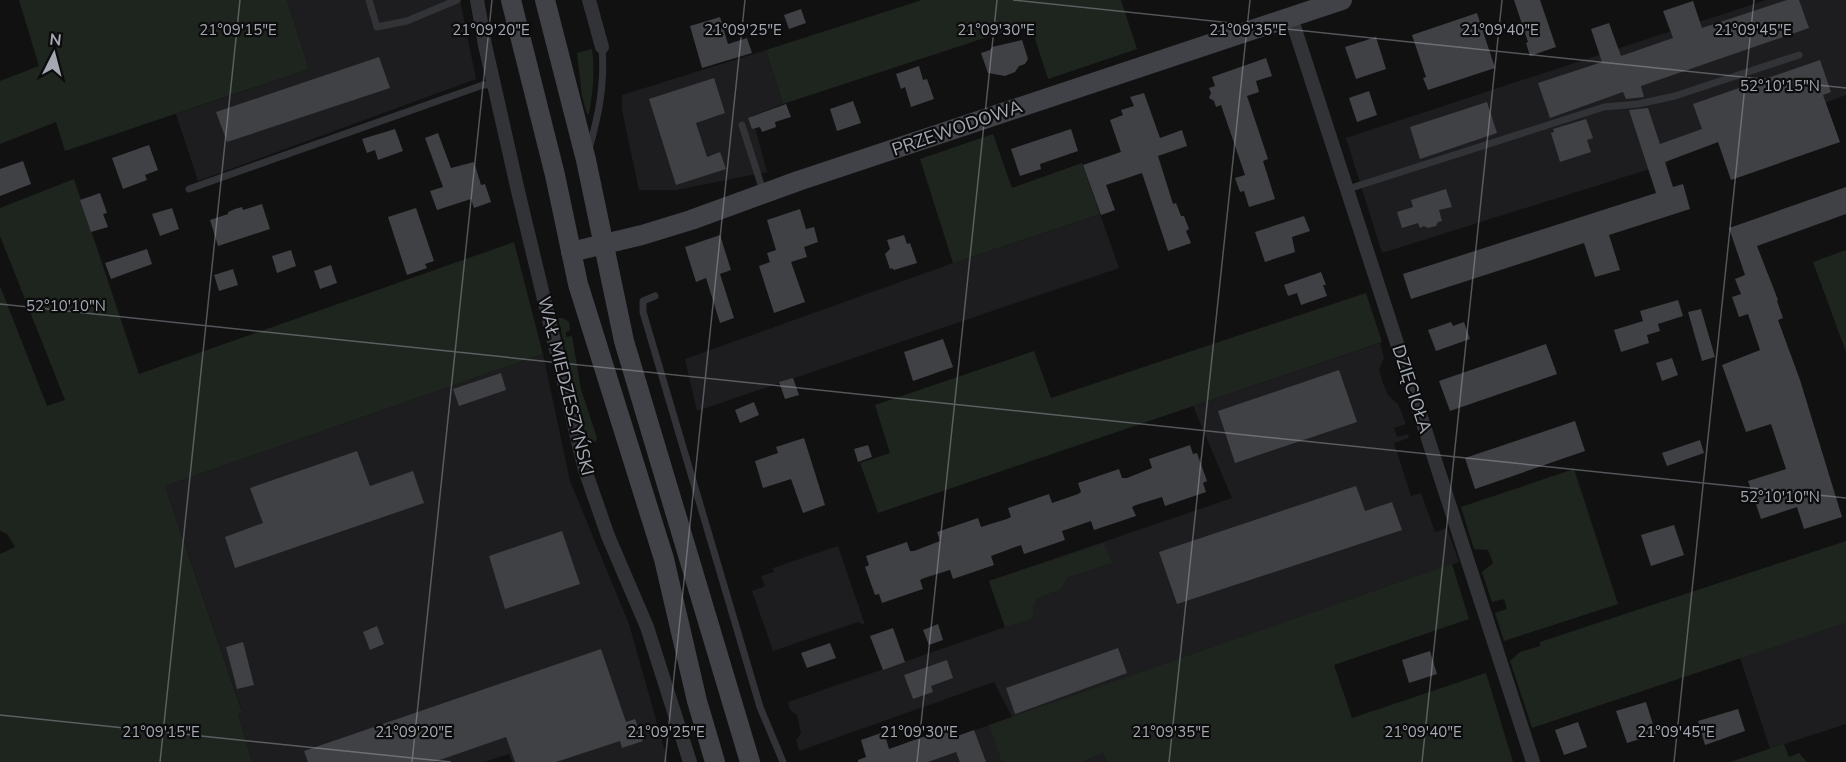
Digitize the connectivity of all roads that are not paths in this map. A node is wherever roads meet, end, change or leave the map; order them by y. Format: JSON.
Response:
{"nodes":[{"id":1,"x":369,"y":0,"type":"edge"},
{"id":2,"x":457,"y":0,"type":"edge"},
{"id":3,"x":477,"y":0,"type":"edge"},
{"id":4,"x":511,"y":0,"type":"edge"},
{"id":5,"x":544,"y":0,"type":"edge"},
{"id":6,"x":589,"y":0,"type":"edge"},
{"id":7,"x":1342,"y":0,"type":"edge"},
{"id":8,"x":1291,"y":17,"type":"junction"},
{"id":9,"x":602,"y":47,"type":"joint"},
{"id":10,"x":1799,"y":55,"type":"dead end"},
{"id":11,"x":494,"y":85,"type":"junction"},
{"id":12,"x":742,"y":125,"type":"dead end"},
{"id":13,"x":586,"y":160,"type":"junction"},
{"id":14,"x":189,"y":189,"type":"dead end"},
{"id":15,"x":1348,"y":189,"type":"junction"},
{"id":16,"x":764,"y":194,"type":"junction"},
{"id":17,"x":603,"y":244,"type":"junction"},
{"id":18,"x":571,"y":252,"type":"junction"},
{"id":19,"x":655,"y":296,"type":"dead end"},
{"id":20,"x":690,"y":762,"type":"edge"},
{"id":21,"x":715,"y":762,"type":"edge"},
{"id":22,"x":750,"y":762,"type":"edge"},
{"id":23,"x":783,"y":762,"type":"edge"},
{"id":24,"x":1533,"y":762,"type":"edge"}],
"edges":[{"from":1,"to":2,"type":"lane"},
{"from":3,"to":11,"type":"street","name":"WAŁ MIEDZESZYŃSKI"},
{"from":4,"to":18,"type":"main road","name":"WAŁ MIEDZESZYŃSKI"},
{"from":5,"to":13,"type":"main road"},
{"from":6,"to":9,"type":"street"},
{"from":7,"to":8,"type":"main road","name":"PRZEWODOWA"},
{"from":8,"to":15,"type":"street","name":"DZIĘCIOŁA"},
{"from":8,"to":16,"type":"main road","name":"PRZEWODOWA"},
{"from":9,"to":13,"type":"lane"},
{"from":10,"to":15,"type":"lane"},
{"from":11,"to":14,"type":"lane"},
{"from":11,"to":20,"type":"street","name":"WAŁ MIEDZESZYŃSKI"},
{"from":12,"to":16,"type":"lane"},
{"from":13,"to":17,"type":"main road"},
{"from":15,"to":24,"type":"street","name":"DZIĘCIOŁA"},
{"from":16,"to":17,"type":"main road","name":"PRZEWODOWA"},
{"from":17,"to":18,"type":"main road","name":"PRZEWODOWA"},
{"from":17,"to":22,"type":"main road"},
{"from":18,"to":21,"type":"main road","name":"WAŁ MIEDZESZYŃSKI"},
{"from":19,"to":23,"type":"lane"}]}
